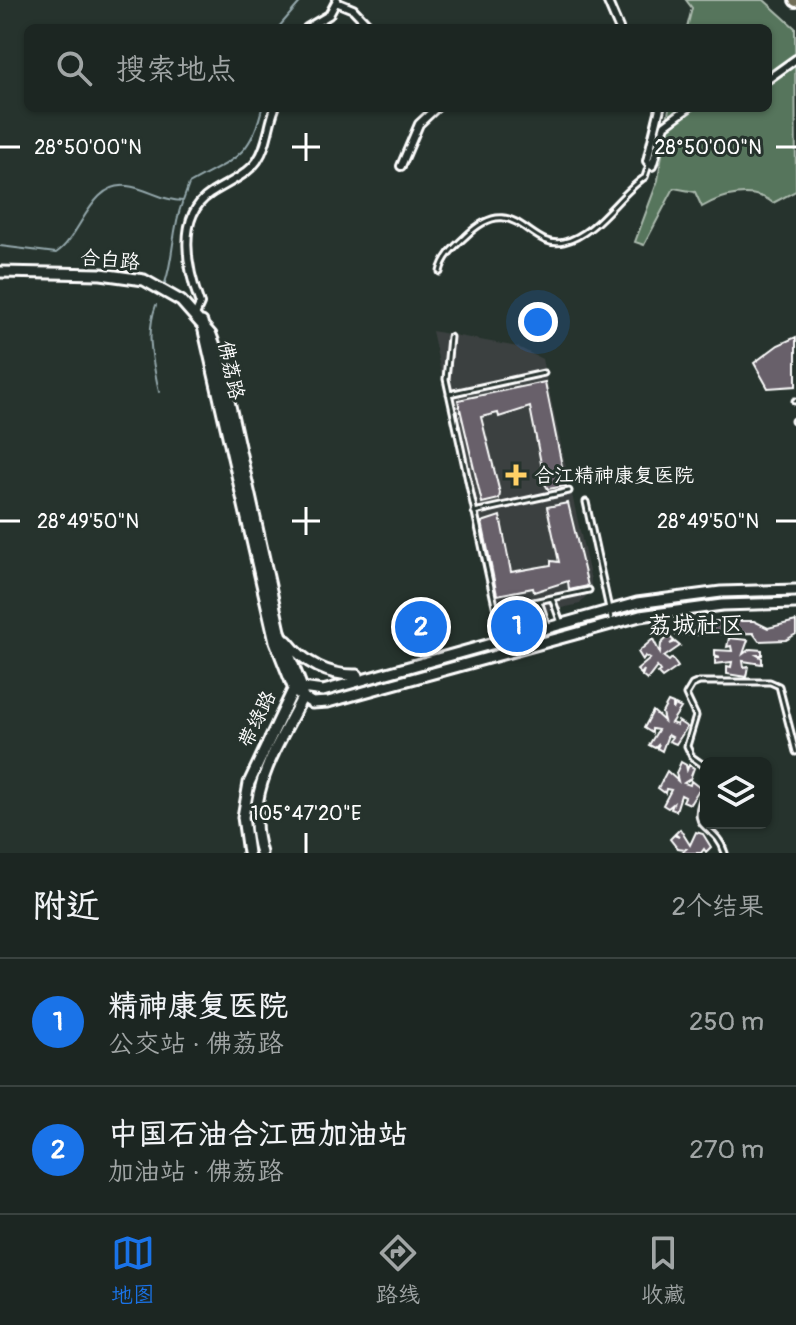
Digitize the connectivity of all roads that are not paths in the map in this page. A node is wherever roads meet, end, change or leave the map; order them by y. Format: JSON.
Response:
{"nodes":[{"id":1,"x":607,"y":0,"type":"edge"},
{"id":2,"x":336,"y":1,"type":"edge"},
{"id":3,"x":314,"y":24,"type":"edge"},
{"id":4,"x":367,"y":24,"type":"edge"},
{"id":5,"x":617,"y":24,"type":"edge"},
{"id":6,"x":796,"y":59,"type":"edge"},
{"id":7,"x":772,"y":76,"type":"edge"},
{"id":8,"x":274,"y":112,"type":"edge"},
{"id":9,"x":432,"y":112,"type":"edge"},
{"id":10,"x":659,"y":112,"type":"edge"},
{"id":11,"x":683,"y":112,"type":"edge"},
{"id":12,"x":649,"y":165,"type":"junction"},
{"id":13,"x":401,"y":166,"type":"dead end"},
{"id":14,"x":0,"y":272,"type":"edge"},
{"id":15,"x":440,"y":272,"type":"dead end"},
{"id":16,"x":198,"y":319,"type":"junction"},
{"id":17,"x":450,"y":337,"type":"dead end"},
{"id":18,"x":544,"y":373,"type":"dead end"},
{"id":19,"x":449,"y":394,"type":"junction"},
{"id":20,"x":569,"y":491,"type":"dead end"},
{"id":21,"x":586,"y":502,"type":"dead end"},
{"id":22,"x":474,"y":512,"type":"junction"},
{"id":23,"x":589,"y":590,"type":"dead end"},
{"id":24,"x":796,"y":590,"type":"edge"},
{"id":25,"x":552,"y":598,"type":"junction"},
{"id":26,"x":539,"y":601,"type":"junction"},
{"id":27,"x":796,"y":603,"type":"edge"},
{"id":28,"x":608,"y":610,"type":"junction"},
{"id":29,"x":277,"y":619,"type":"junction"},
{"id":30,"x":561,"y":623,"type":"junction"},
{"id":31,"x":612,"y":623,"type":"junction"},
{"id":32,"x":548,"y":627,"type":"junction"},
{"id":33,"x":392,"y":669,"type":"junction"},
{"id":34,"x":299,"y":691,"type":"junction"},
{"id":35,"x":796,"y":752,"type":"edge"},
{"id":36,"x":700,"y":763,"type":"edge"},
{"id":37,"x":707,"y":829,"type":"edge"},
{"id":38,"x":248,"y":853,"type":"edge"},
{"id":39,"x":261,"y":853,"type":"edge"},
{"id":40,"x":725,"y":853,"type":"edge"}],
"edges":[{"from":1,"to":5,"type":"street"},
{"from":2,"to":3,"type":"street"},
{"from":2,"to":4,"type":"street"},
{"from":6,"to":7,"type":"street"},
{"from":8,"to":16,"type":"street"},
{"from":9,"to":13,"type":"street"},
{"from":10,"to":12,"type":"street"},
{"from":11,"to":12,"type":"street"},
{"from":12,"to":15,"type":"lane"},
{"from":14,"to":16,"type":"main road","name":"合白路"},
{"from":16,"to":29,"type":"main road","name":"佛荔路"},
{"from":16,"to":34,"type":"main road","name":"佛荔路"},
{"from":17,"to":19,"type":"lane"},
{"from":18,"to":19,"type":"lane"},
{"from":19,"to":22,"type":"lane"},
{"from":20,"to":22,"type":"lane"},
{"from":21,"to":28,"type":"lane"},
{"from":22,"to":26,"type":"lane"},
{"from":23,"to":25,"type":"lane"},
{"from":24,"to":28,"type":"main road"},
{"from":25,"to":26,"type":"lane"},
{"from":25,"to":30,"type":"lane"},
{"from":26,"to":32,"type":"lane"},
{"from":27,"to":31,"type":"main road"},
{"from":28,"to":30,"type":"main road"},
{"from":28,"to":31,"type":"lane"},
{"from":29,"to":33,"type":"main road"},
{"from":29,"to":34,"type":"main road","name":"佛荔路"},
{"from":30,"to":32,"type":"main road"},
{"from":31,"to":34,"type":"main road"},
{"from":32,"to":33,"type":"main road"},
{"from":33,"to":34,"type":"main road"},
{"from":34,"to":38,"type":"main road","name":"带绿路"},
{"from":34,"to":39,"type":"main road","name":"带绿路"},
{"from":35,"to":36,"type":"lane"},
{"from":37,"to":40,"type":"lane"}]}
